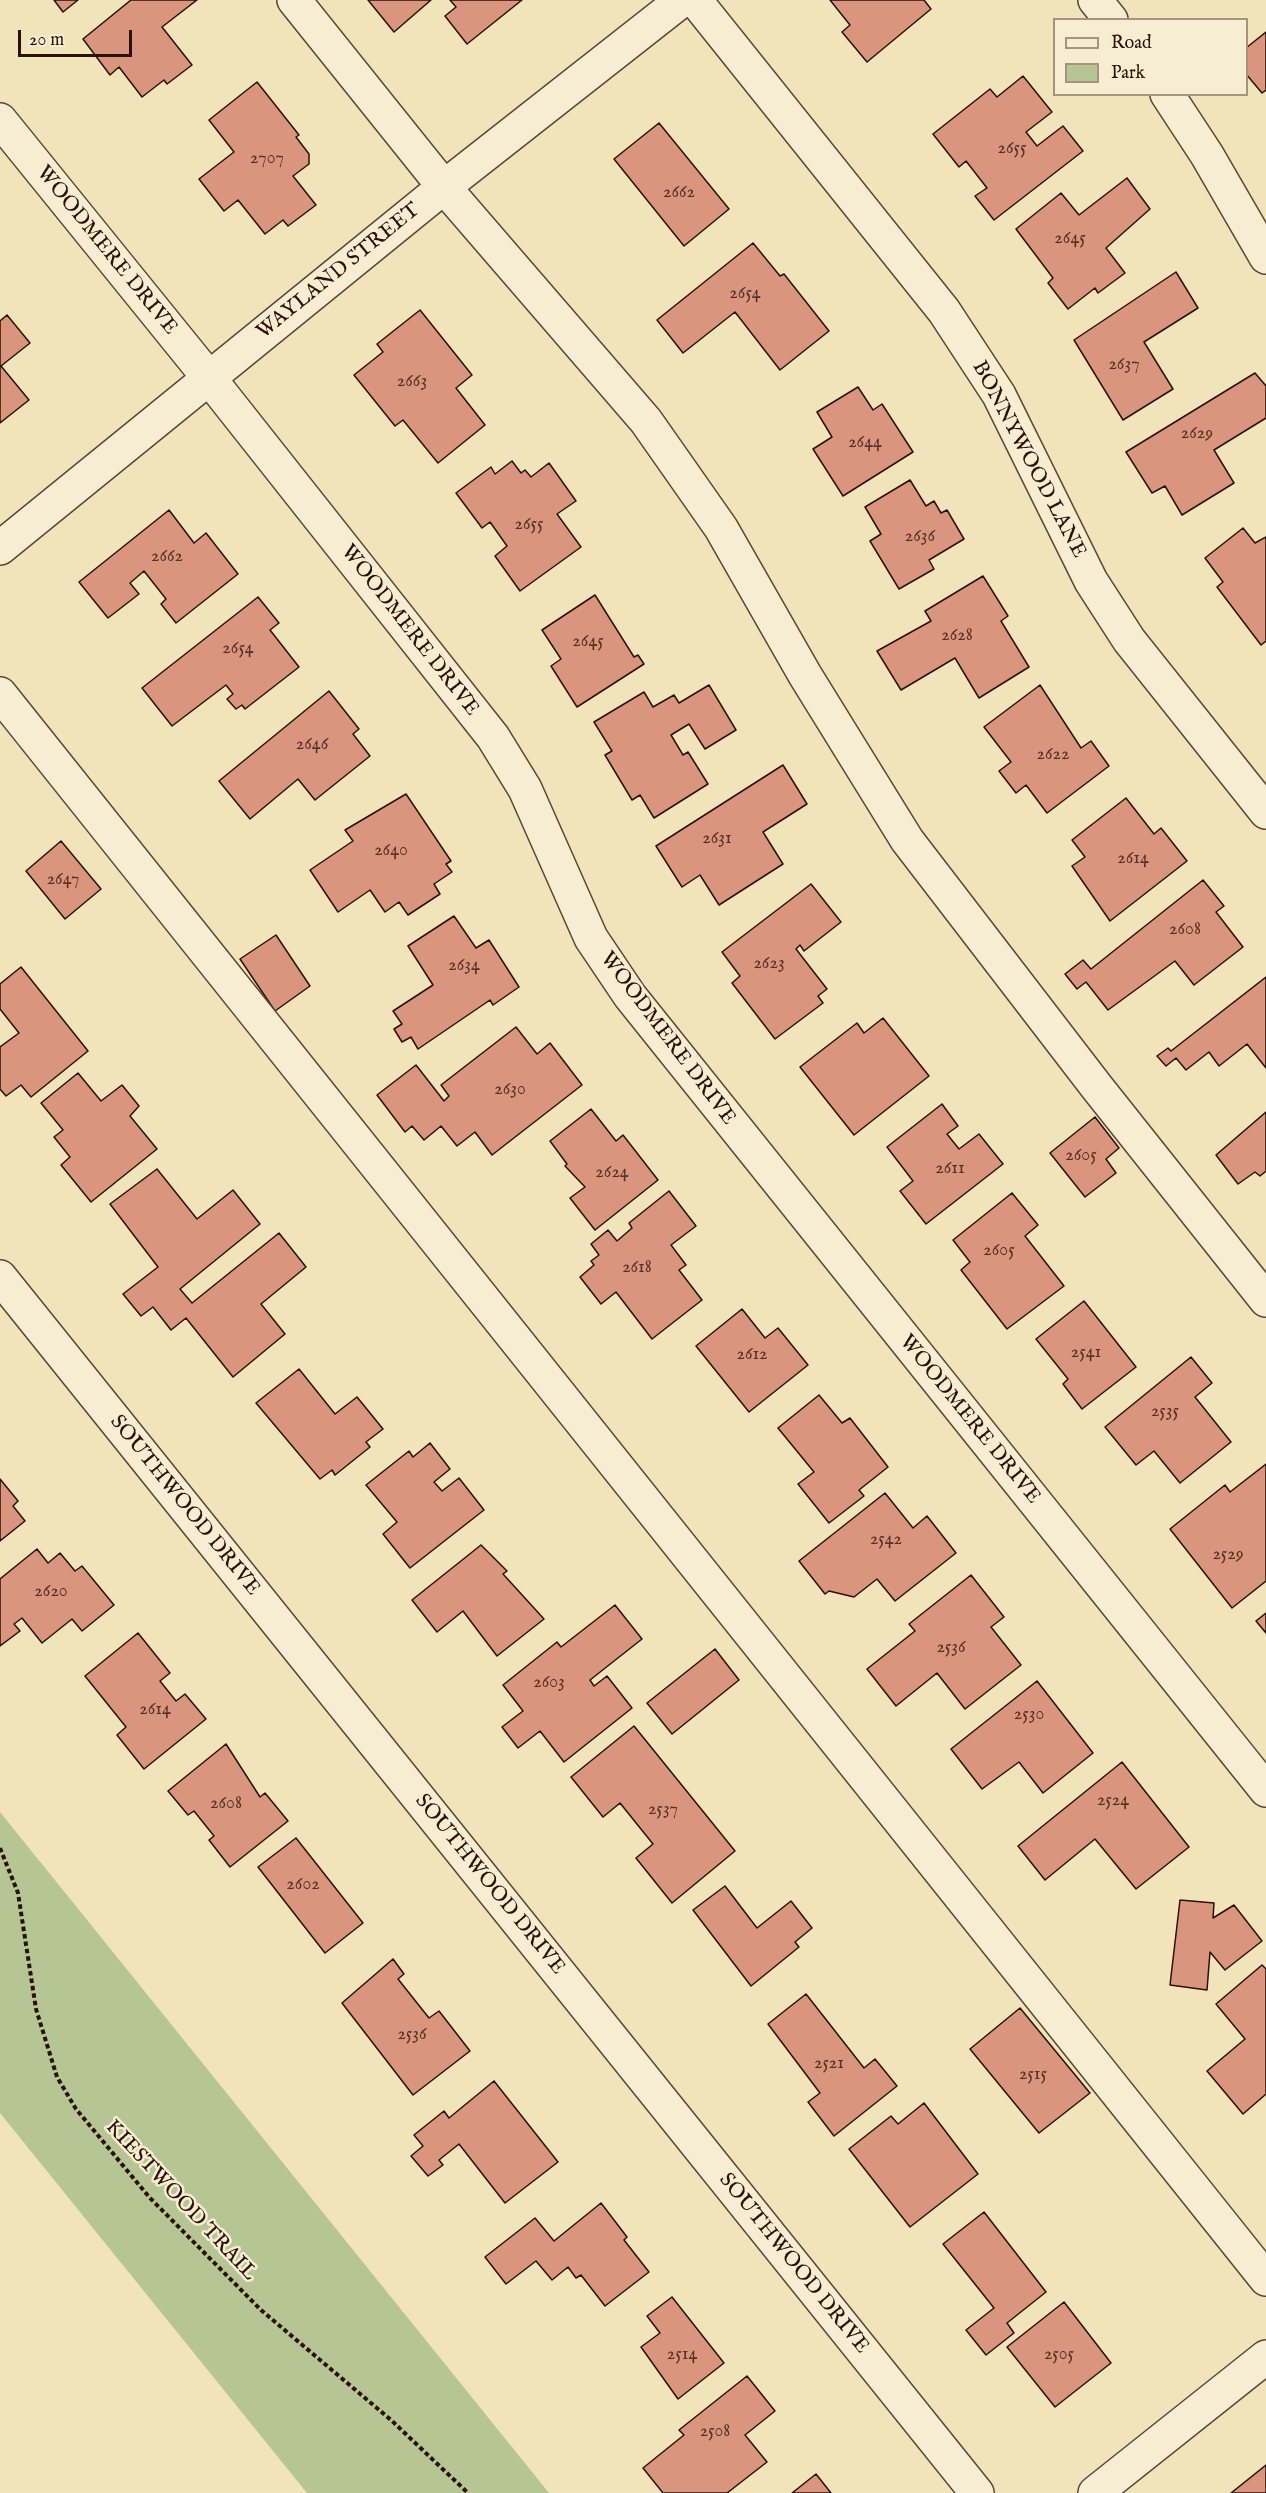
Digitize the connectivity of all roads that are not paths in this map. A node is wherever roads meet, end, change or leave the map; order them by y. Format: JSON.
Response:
{"nodes":[{"id":1,"x":294,"y":0,"type":"edge"},
{"id":2,"x":682,"y":0,"type":"edge"},
{"id":3,"x":695,"y":0,"type":"edge"},
{"id":4,"x":1095,"y":0,"type":"edge"},
{"id":5,"x":1109,"y":18,"type":"edge"},
{"id":6,"x":1168,"y":96,"type":"edge"},
{"id":7,"x":0,"y":120,"type":"edge"},
{"id":8,"x":444,"y":188,"type":"junction"},
{"id":9,"x":1266,"y":257,"type":"edge"},
{"id":10,"x":209,"y":378,"type":"junction"},
{"id":11,"x":0,"y":548,"type":"edge"},
{"id":12,"x":0,"y":694,"type":"edge"},
{"id":13,"x":1266,"y":812,"type":"edge"},
{"id":14,"x":0,"y":1277,"type":"edge"},
{"id":15,"x":1266,"y":1300,"type":"edge"},
{"id":16,"x":1266,"y":1790,"type":"edge"},
{"id":17,"x":1266,"y":2279,"type":"edge"},
{"id":18,"x":1266,"y":2357,"type":"edge"},
{"id":19,"x":977,"y":2493,"type":"edge"},
{"id":20,"x":1095,"y":2493,"type":"edge"}],
"edges":[{"from":1,"to":8,"type":"street"},
{"from":2,"to":8,"type":"street","name":"WAYLAND STREET"},
{"from":3,"to":13,"type":"street","name":"BONNYWOOD LANE"},
{"from":4,"to":5,"type":"street"},
{"from":6,"to":9,"type":"street"},
{"from":7,"to":10,"type":"street","name":"WOODMERE DRIVE"},
{"from":8,"to":10,"type":"street","name":"WAYLAND STREET"},
{"from":8,"to":15,"type":"street"},
{"from":10,"to":11,"type":"street","name":"WAYLAND STREET"},
{"from":10,"to":16,"type":"street","name":"WOODMERE DRIVE"},
{"from":12,"to":17,"type":"street"},
{"from":14,"to":19,"type":"street","name":"SOUTHWOOD DRIVE"},
{"from":18,"to":20,"type":"street"}]}
